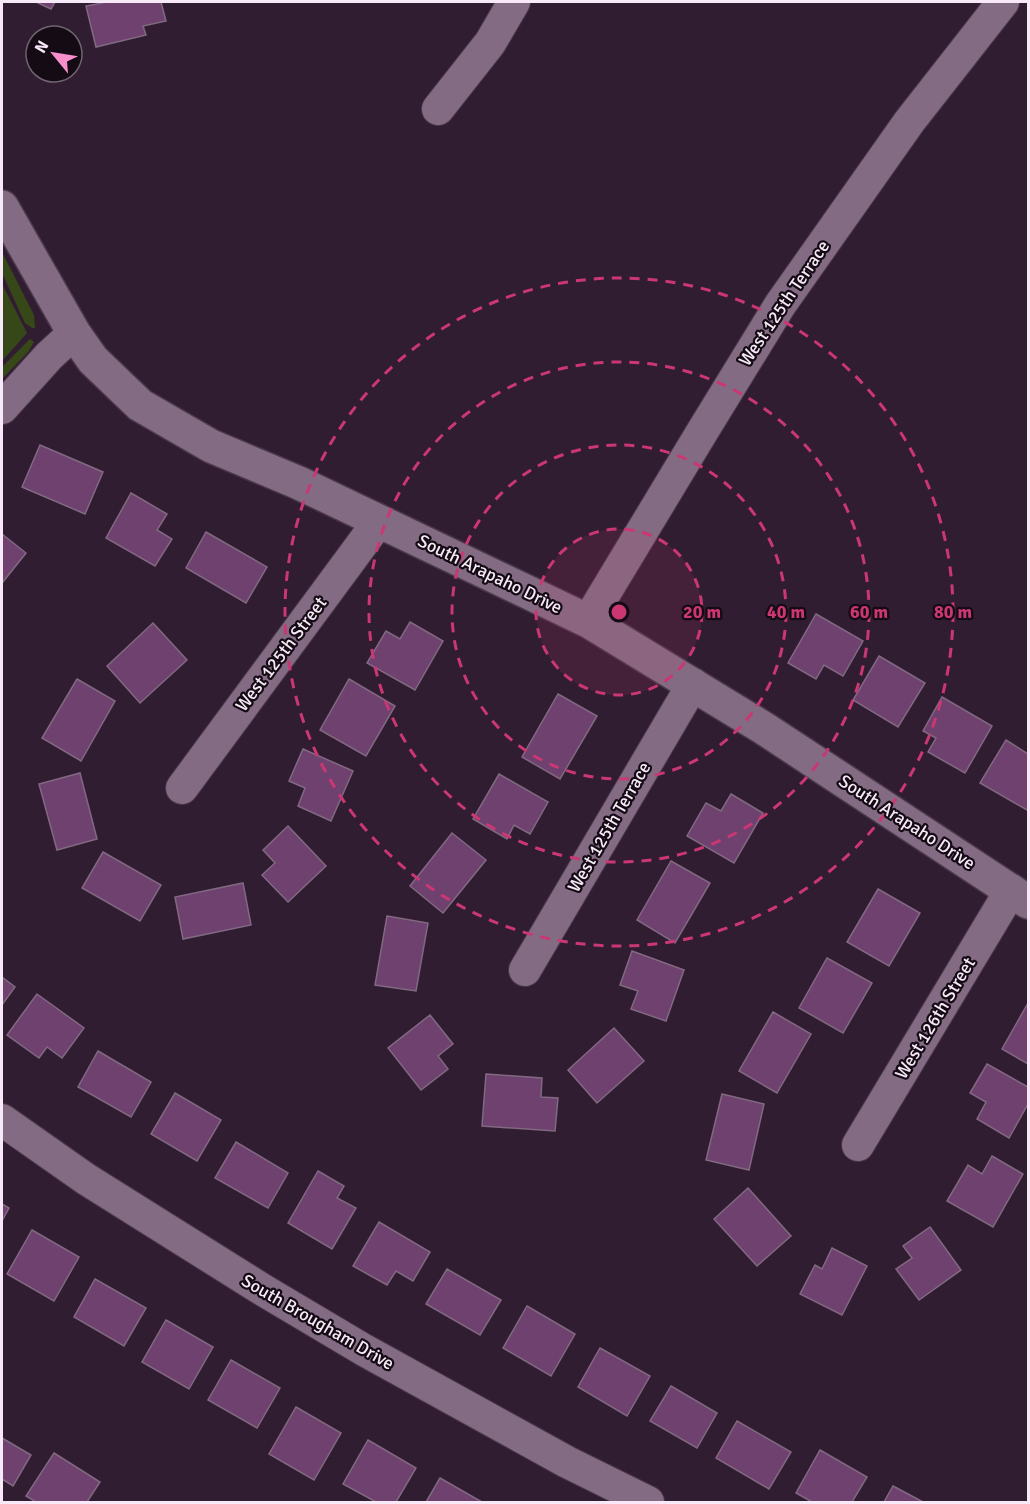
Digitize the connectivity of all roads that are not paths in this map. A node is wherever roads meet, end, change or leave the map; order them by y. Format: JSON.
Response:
{"nodes":[{"id":1,"x":514,"y":2,"type":"edge"},
{"id":2,"x":1003,"y":2,"type":"edge"},
{"id":3,"x":438,"y":110,"type":"dead end"},
{"id":4,"x":2,"y":207,"type":"edge"},
{"id":5,"x":74,"y":333,"type":"junction"},
{"id":6,"x":2,"y":408,"type":"edge"},
{"id":7,"x":379,"y":521,"type":"junction"},
{"id":8,"x":588,"y":621,"type":"junction"},
{"id":9,"x":693,"y":684,"type":"junction"},
{"id":10,"x":182,"y":788,"type":"dead end"},
{"id":11,"x":1020,"y":896,"type":"edge"},
{"id":12,"x":525,"y":970,"type":"dead end"},
{"id":13,"x":2,"y":1119,"type":"edge"},
{"id":14,"x":858,"y":1145,"type":"dead end"},
{"id":15,"x":648,"y":1503,"type":"edge"}],
"edges":[{"from":1,"to":3,"type":"street"},
{"from":2,"to":8,"type":"street","name":"West 125th Terrace"},
{"from":4,"to":5,"type":"street","name":"South Arapaho Drive"},
{"from":5,"to":6,"type":"street"},
{"from":5,"to":7,"type":"street","name":"South Arapaho Drive"},
{"from":7,"to":8,"type":"street","name":"South Arapaho Drive"},
{"from":7,"to":10,"type":"street","name":"West 125th Street"},
{"from":8,"to":9,"type":"street","name":"South Arapaho Drive"},
{"from":9,"to":11,"type":"street","name":"South Arapaho Drive"},
{"from":9,"to":12,"type":"street","name":"West 125th Terrace"},
{"from":11,"to":14,"type":"street","name":"West 126th Street"},
{"from":13,"to":15,"type":"street","name":"South Brougham Drive"}]}
